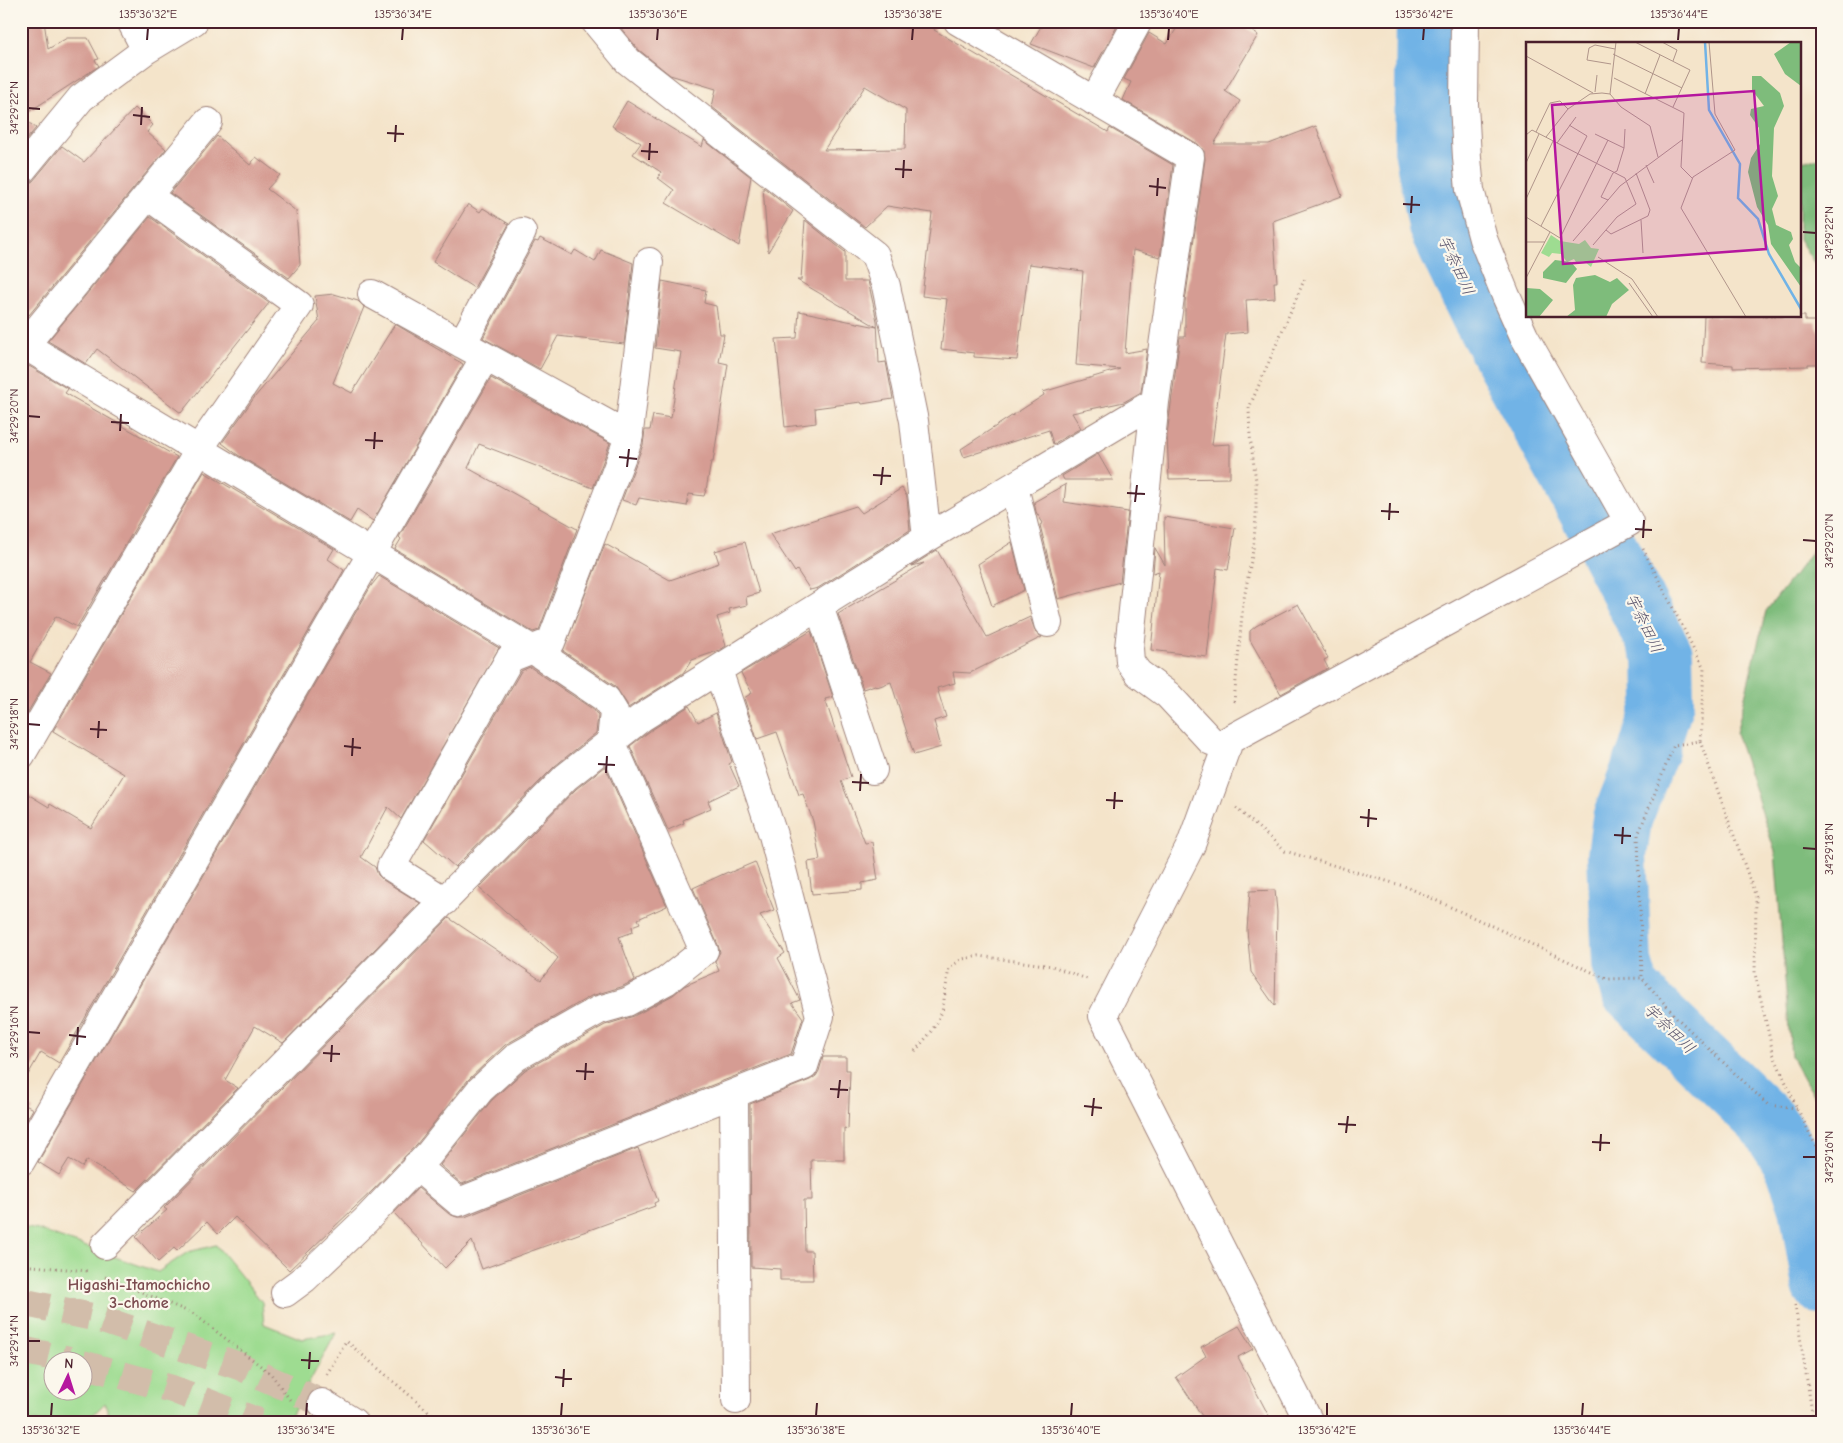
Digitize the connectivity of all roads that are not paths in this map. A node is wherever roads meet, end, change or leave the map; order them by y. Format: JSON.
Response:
{"nodes":[{"id":1,"x":131,"y":21,"type":"edge"},
{"id":2,"x":194,"y":21,"type":"edge"},
{"id":3,"x":595,"y":21,"type":"edge"},
{"id":4,"x":958,"y":21,"type":"edge"},
{"id":5,"x":1138,"y":21,"type":"edge"},
{"id":6,"x":1465,"y":21,"type":"edge"},
{"id":7,"x":146,"y":50,"type":"junction"},
{"id":8,"x":1094,"y":101,"type":"junction"},
{"id":9,"x":208,"y":122,"type":"dead end"},
{"id":10,"x":21,"y":171,"type":"edge"},
{"id":11,"x":148,"y":196,"type":"junction"},
{"id":12,"x":522,"y":232,"type":"dead end"},
{"id":13,"x":649,"y":262,"type":"dead end"},
{"id":14,"x":372,"y":294,"type":"dead end"},
{"id":15,"x":23,"y":344,"type":"edge"},
{"id":16,"x":462,"y":344,"type":"junction"},
{"id":17,"x":485,"y":357,"type":"junction"},
{"id":18,"x":1155,"y":402,"type":"junction"},
{"id":19,"x":629,"y":436,"type":"junction"},
{"id":20,"x":200,"y":450,"type":"junction"},
{"id":21,"x":1014,"y":487,"type":"junction"},
{"id":22,"x":927,"y":538,"type":"junction"},
{"id":23,"x":372,"y":553,"type":"junction"},
{"id":24,"x":819,"y":606,"type":"junction"},
{"id":25,"x":1048,"y":623,"type":"dead end"},
{"id":26,"x":532,"y":649,"type":"junction"},
{"id":27,"x":718,"y":670,"type":"junction"},
{"id":28,"x":1236,"y":739,"type":"junction"},
{"id":29,"x":612,"y":741,"type":"junction"},
{"id":30,"x":21,"y":755,"type":"edge"},
{"id":31,"x":873,"y":770,"type":"dead end"},
{"id":32,"x":445,"y":901,"type":"junction"},
{"id":33,"x":734,"y":1094,"type":"junction"},
{"id":34,"x":21,"y":1161,"type":"edge"},
{"id":35,"x":416,"y":1166,"type":"junction"},
{"id":36,"x":105,"y":1245,"type":"dead end"},
{"id":37,"x":285,"y":1293,"type":"dead end"},
{"id":38,"x":736,"y":1400,"type":"dead end"},
{"id":39,"x":322,"y":1404,"type":"tunnel mouth"},
{"id":40,"x":353,"y":1422,"type":"edge"},
{"id":41,"x":1308,"y":1422,"type":"edge"}],
"edges":[{"from":1,"to":7,"type":"main road"},
{"from":2,"to":7,"type":"main road"},
{"from":3,"to":22,"type":"main road"},
{"from":4,"to":8,"type":"main road"},
{"from":5,"to":8,"type":"main road"},
{"from":6,"to":28,"type":"main road"},
{"from":7,"to":10,"type":"main road"},
{"from":8,"to":18,"type":"main road"},
{"from":9,"to":11,"type":"main road"},
{"from":11,"to":15,"type":"main road"},
{"from":11,"to":20,"type":"main road"},
{"from":12,"to":16,"type":"main road"},
{"from":13,"to":19,"type":"main road"},
{"from":14,"to":16,"type":"main road"},
{"from":15,"to":20,"type":"main road"},
{"from":16,"to":17,"type":"main road"},
{"from":17,"to":19,"type":"main road"},
{"from":17,"to":23,"type":"main road"},
{"from":18,"to":21,"type":"main road"},
{"from":18,"to":28,"type":"main road"},
{"from":19,"to":26,"type":"main road"},
{"from":20,"to":23,"type":"main road"},
{"from":20,"to":30,"type":"main road"},
{"from":21,"to":22,"type":"main road"},
{"from":21,"to":25,"type":"main road"},
{"from":22,"to":24,"type":"main road"},
{"from":23,"to":26,"type":"main road"},
{"from":23,"to":34,"type":"main road"},
{"from":24,"to":27,"type":"main road"},
{"from":24,"to":31,"type":"main road"},
{"from":26,"to":29,"type":"main road"},
{"from":26,"to":32,"type":"main road"},
{"from":27,"to":29,"type":"main road"},
{"from":27,"to":33,"type":"main road"},
{"from":28,"to":41,"type":"main road"},
{"from":29,"to":32,"type":"main road"},
{"from":29,"to":35,"type":"main road"},
{"from":32,"to":36,"type":"main road"},
{"from":33,"to":35,"type":"main road"},
{"from":33,"to":38,"type":"main road"},
{"from":35,"to":37,"type":"main road"},
{"from":39,"to":40,"type":"main road"}]}
